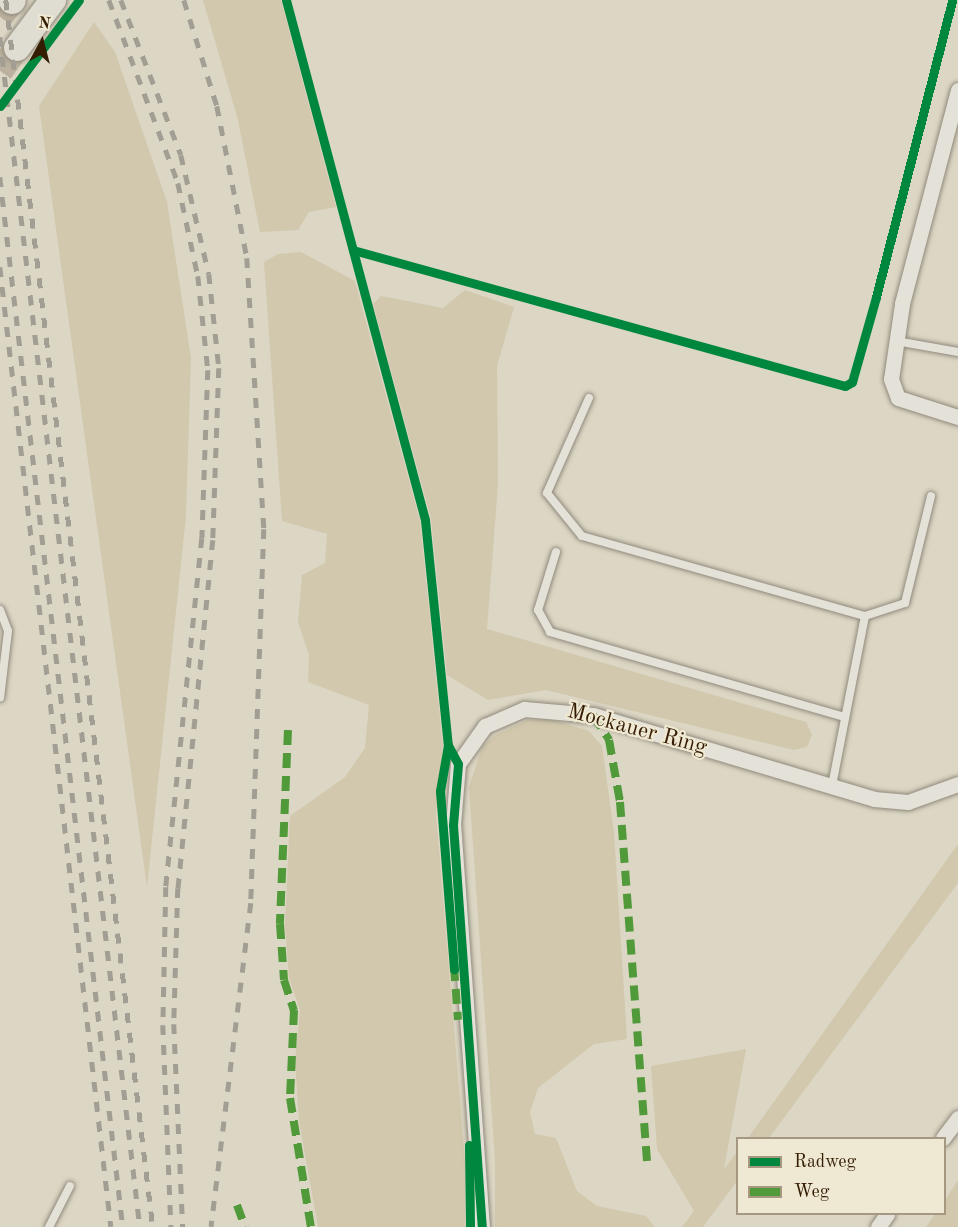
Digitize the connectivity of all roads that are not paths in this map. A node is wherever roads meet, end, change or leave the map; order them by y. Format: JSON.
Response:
{"nodes":[{"id":1,"x":53,"y":0,"type":"edge"},
{"id":2,"x":17,"y":48,"type":"tunnel mouth"},
{"id":3,"x":958,"y":90,"type":"edge"},
{"id":4,"x":896,"y":341,"type":"junction"},
{"id":5,"x":958,"y":352,"type":"edge"},
{"id":6,"x":589,"y":398,"type":"dead end"},
{"id":7,"x":958,"y":417,"type":"edge"},
{"id":8,"x":931,"y":496,"type":"dead end"},
{"id":9,"x":556,"y":552,"type":"dead end"},
{"id":10,"x":0,"y":610,"type":"edge"},
{"id":11,"x":866,"y":616,"type":"junction"},
{"id":12,"x":0,"y":698,"type":"edge"},
{"id":13,"x":842,"y":716,"type":"junction"},
{"id":14,"x":958,"y":783,"type":"edge"},
{"id":15,"x":832,"y":786,"type":"junction"},
{"id":16,"x":958,"y":1118,"type":"edge"},
{"id":17,"x":944,"y":1137,"type":"edge"},
{"id":18,"x":70,"y":1186,"type":"dead end"},
{"id":19,"x":49,"y":1227,"type":"edge"},
{"id":20,"x":482,"y":1227,"type":"edge"}],
"edges":[{"from":1,"to":2,"type":"highway"},
{"from":3,"to":4,"type":"street"},
{"from":4,"to":5,"type":"lane"},
{"from":4,"to":7,"type":"street"},
{"from":6,"to":11,"type":"lane"},
{"from":8,"to":11,"type":"lane"},
{"from":9,"to":13,"type":"lane"},
{"from":10,"to":12,"type":"lane"},
{"from":11,"to":13,"type":"lane"},
{"from":13,"to":15,"type":"lane"},
{"from":14,"to":15,"type":"street","name":"Mockauer Ring"},
{"from":15,"to":20,"type":"street","name":"Mockauer Ring"},
{"from":16,"to":17,"type":"street"},
{"from":18,"to":19,"type":"lane"}]}
